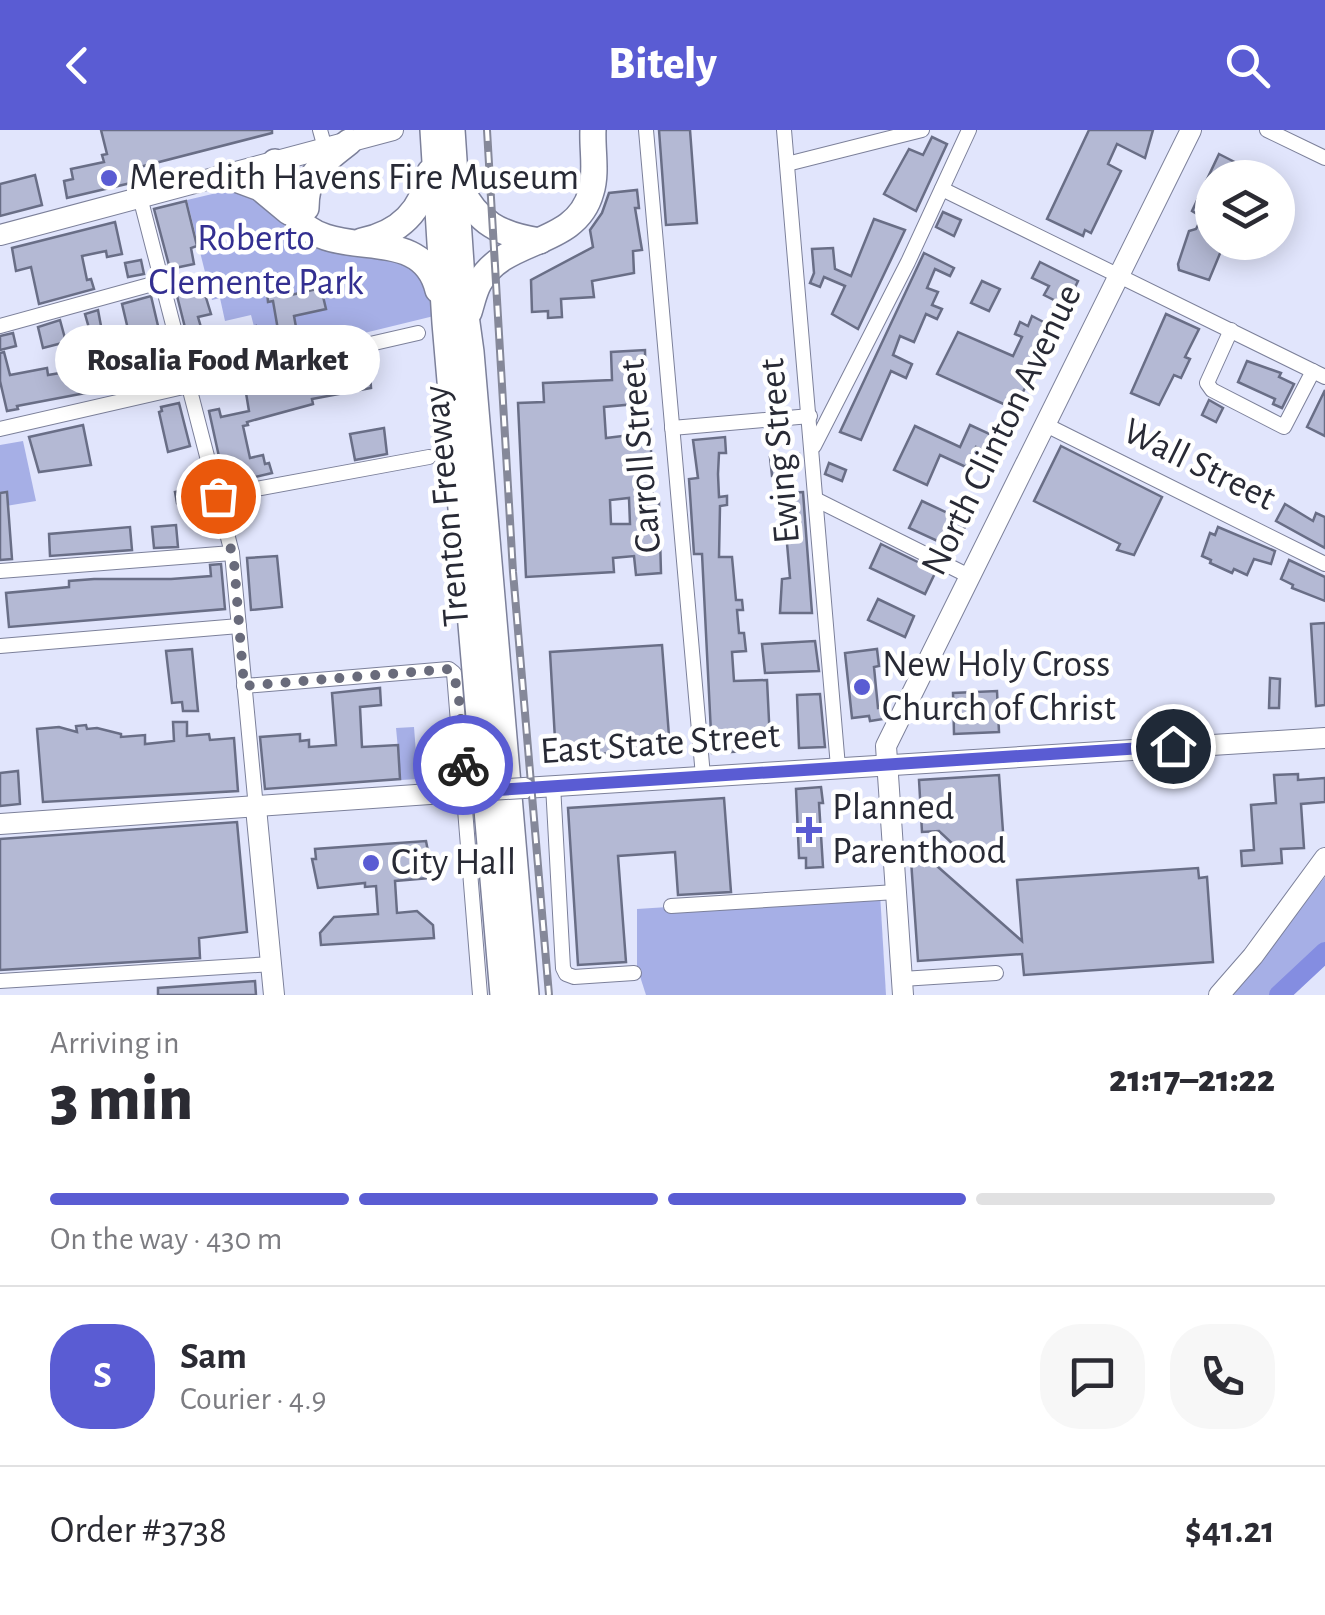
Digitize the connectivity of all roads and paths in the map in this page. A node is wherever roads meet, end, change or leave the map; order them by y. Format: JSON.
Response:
{"nodes":[{"id":1,"x":393,"y":130,"type":"edge"},
{"id":2,"x":578,"y":130,"type":"edge"},
{"id":3,"x":594,"y":130,"type":"edge"},
{"id":4,"x":646,"y":130,"type":"edge"},
{"id":5,"x":784,"y":130,"type":"edge"},
{"id":6,"x":922,"y":130,"type":"edge"},
{"id":7,"x":970,"y":130,"type":"edge"},
{"id":8,"x":1190,"y":130,"type":"edge"},
{"id":9,"x":1267,"y":130,"type":"edge"},
{"id":10,"x":439,"y":136,"type":"edge"},
{"id":11,"x":331,"y":140,"type":"edge"},
{"id":12,"x":593,"y":158,"type":"junction"},
{"id":13,"x":1325,"y":158,"type":"edge"},
{"id":14,"x":283,"y":160,"type":"junction"},
{"id":15,"x":787,"y":164,"type":"junction"},
{"id":16,"x":225,"y":176,"type":"junction"},
{"id":17,"x":454,"y":176,"type":"junction"},
{"id":18,"x":942,"y":189,"type":"junction"},
{"id":19,"x":140,"y":197,"type":"junction"},
{"id":20,"x":300,"y":212,"type":"junction"},
{"id":21,"x":0,"y":235,"type":"edge"},
{"id":22,"x":540,"y":241,"type":"junction"},
{"id":23,"x":352,"y":244,"type":"junction"},
{"id":24,"x":1118,"y":276,"type":"junction"},
{"id":25,"x":160,"y":282,"type":"junction"},
{"id":26,"x":456,"y":322,"type":"junction"},
{"id":27,"x":0,"y":326,"type":"edge"},
{"id":28,"x":1231,"y":330,"type":"junction"},
{"id":29,"x":418,"y":334,"type":"dead end"},
{"id":30,"x":1319,"y":374,"type":"edge"},
{"id":31,"x":188,"y":388,"type":"junction"},
{"id":32,"x":810,"y":416,"type":"junction"},
{"id":33,"x":1044,"y":424,"type":"junction"},
{"id":34,"x":672,"y":428,"type":"junction"},
{"id":35,"x":0,"y":429,"type":"edge"},
{"id":36,"x":813,"y":447,"type":"junction"},
{"id":37,"x":429,"y":457,"type":"dead end"},
{"id":38,"x":218,"y":496,"type":"junction"},
{"id":39,"x":816,"y":500,"type":"junction"},
{"id":40,"x":232,"y":553,"type":"junction"},
{"id":41,"x":1325,"y":564,"type":"edge"},
{"id":42,"x":0,"y":571,"type":"edge"},
{"id":43,"x":969,"y":576,"type":"junction"},
{"id":44,"x":239,"y":626,"type":"junction"},
{"id":45,"x":0,"y":646,"type":"edge"},
{"id":46,"x":244,"y":686,"type":"junction"},
{"id":47,"x":1325,"y":738,"type":"edge"},
{"id":48,"x":888,"y":764,"type":"junction"},
{"id":49,"x":838,"y":767,"type":"junction"},
{"id":50,"x":703,"y":776,"type":"junction"},
{"id":51,"x":553,"y":785,"type":"junction"},
{"id":52,"x":470,"y":792,"type":"junction"},
{"id":53,"x":256,"y":808,"type":"junction"},
{"id":54,"x":0,"y":824,"type":"edge"},
{"id":55,"x":1325,"y":858,"type":"edge"},
{"id":56,"x":896,"y":892,"type":"junction"},
{"id":57,"x":671,"y":906,"type":"dead end"},
{"id":58,"x":272,"y":964,"type":"junction"},
{"id":59,"x":634,"y":973,"type":"dead end"},
{"id":60,"x":996,"y":973,"type":"dead end"},
{"id":61,"x":0,"y":981,"type":"edge"},
{"id":62,"x":902,"y":987,"type":"edge"},
{"id":63,"x":520,"y":992,"type":"edge"},
{"id":64,"x":274,"y":995,"type":"edge"},
{"id":65,"x":480,"y":995,"type":"edge"},
{"id":66,"x":1219,"y":995,"type":"edge"}],
"edges":[{"from":1,"to":11,"type":"street"},
{"from":2,"to":12,"type":"highway"},
{"from":3,"to":12,"type":"highway"},
{"from":4,"to":34,"type":"street","name":"Carroll Street"},
{"from":5,"to":15,"type":"street","name":"Ewing Street"},
{"from":6,"to":15,"type":"street"},
{"from":7,"to":18,"type":"street"},
{"from":8,"to":24,"type":"street","name":"North Clinton Avenue"},
{"from":9,"to":13,"type":"street"},
{"from":10,"to":17,"type":"highway","name":"Trenton Freeway"},
{"from":10,"to":23,"type":"highway"},
{"from":10,"to":26,"type":"highway","name":"Trenton Freeway"},
{"from":11,"to":14,"type":"street"},
{"from":11,"to":20,"type":"highway"},
{"from":12,"to":22,"type":"highway"},
{"from":14,"to":16,"type":"street"},
{"from":14,"to":20,"type":"highway"},
{"from":15,"to":32,"type":"street","name":"Ewing Street"},
{"from":16,"to":19,"type":"street"},
{"from":16,"to":20,"type":"highway"},
{"from":17,"to":22,"type":"highway"},
{"from":17,"to":26,"type":"highway","name":"Trenton Freeway"},
{"from":18,"to":24,"type":"street"},
{"from":18,"to":36,"type":"street"},
{"from":19,"to":21,"type":"street"},
{"from":19,"to":25,"type":"street"},
{"from":20,"to":23,"type":"highway"},
{"from":22,"to":26,"type":"highway"},
{"from":23,"to":26,"type":"highway"},
{"from":24,"to":28,"type":"street"},
{"from":24,"to":33,"type":"street","name":"North Clinton Avenue"},
{"from":25,"to":27,"type":"street"},
{"from":25,"to":31,"type":"street"},
{"from":26,"to":63,"type":"highway","name":"Trenton Freeway"},
{"from":28,"to":30,"type":"street"},
{"from":28,"to":30,"type":"street"},
{"from":29,"to":31,"type":"street"},
{"from":31,"to":35,"type":"street"},
{"from":31,"to":38,"type":"street"},
{"from":32,"to":34,"type":"street"},
{"from":32,"to":36,"type":"street","name":"Ewing Street"},
{"from":33,"to":41,"type":"street","name":"Wall Street"},
{"from":33,"to":43,"type":"street","name":"North Clinton Avenue"},
{"from":34,"to":50,"type":"street","name":"Carroll Street"},
{"from":36,"to":39,"type":"street","name":"Ewing Street"},
{"from":37,"to":38,"type":"street"},
{"from":38,"to":40,"type":"street"},
{"from":39,"to":43,"type":"street"},
{"from":39,"to":49,"type":"street","name":"Ewing Street"},
{"from":40,"to":42,"type":"street"},
{"from":40,"to":44,"type":"street"},
{"from":43,"to":48,"type":"street","name":"North Clinton Avenue"},
{"from":44,"to":45,"type":"street"},
{"from":44,"to":46,"type":"street"},
{"from":46,"to":52,"type":"street"},
{"from":46,"to":53,"type":"street"},
{"from":47,"to":48,"type":"street","name":"East State Street"},
{"from":48,"to":49,"type":"street","name":"East State Street"},
{"from":48,"to":56,"type":"street","name":"North Clinton Avenue"},
{"from":49,"to":50,"type":"street","name":"East State Street"},
{"from":50,"to":51,"type":"street","name":"East State Street"},
{"from":51,"to":52,"type":"street","name":"East State Street","bridge":true},
{"from":51,"to":59,"type":"street"},
{"from":52,"to":53,"type":"street","name":"East State Street"},
{"from":52,"to":65,"type":"street"},
{"from":53,"to":54,"type":"street","name":"East State Street"},
{"from":53,"to":58,"type":"street"},
{"from":55,"to":66,"type":"street"},
{"from":56,"to":57,"type":"street"},
{"from":56,"to":62,"type":"street","name":"North Clinton Avenue"},
{"from":58,"to":61,"type":"street"},
{"from":58,"to":64,"type":"street"},
{"from":60,"to":62,"type":"street"}]}
